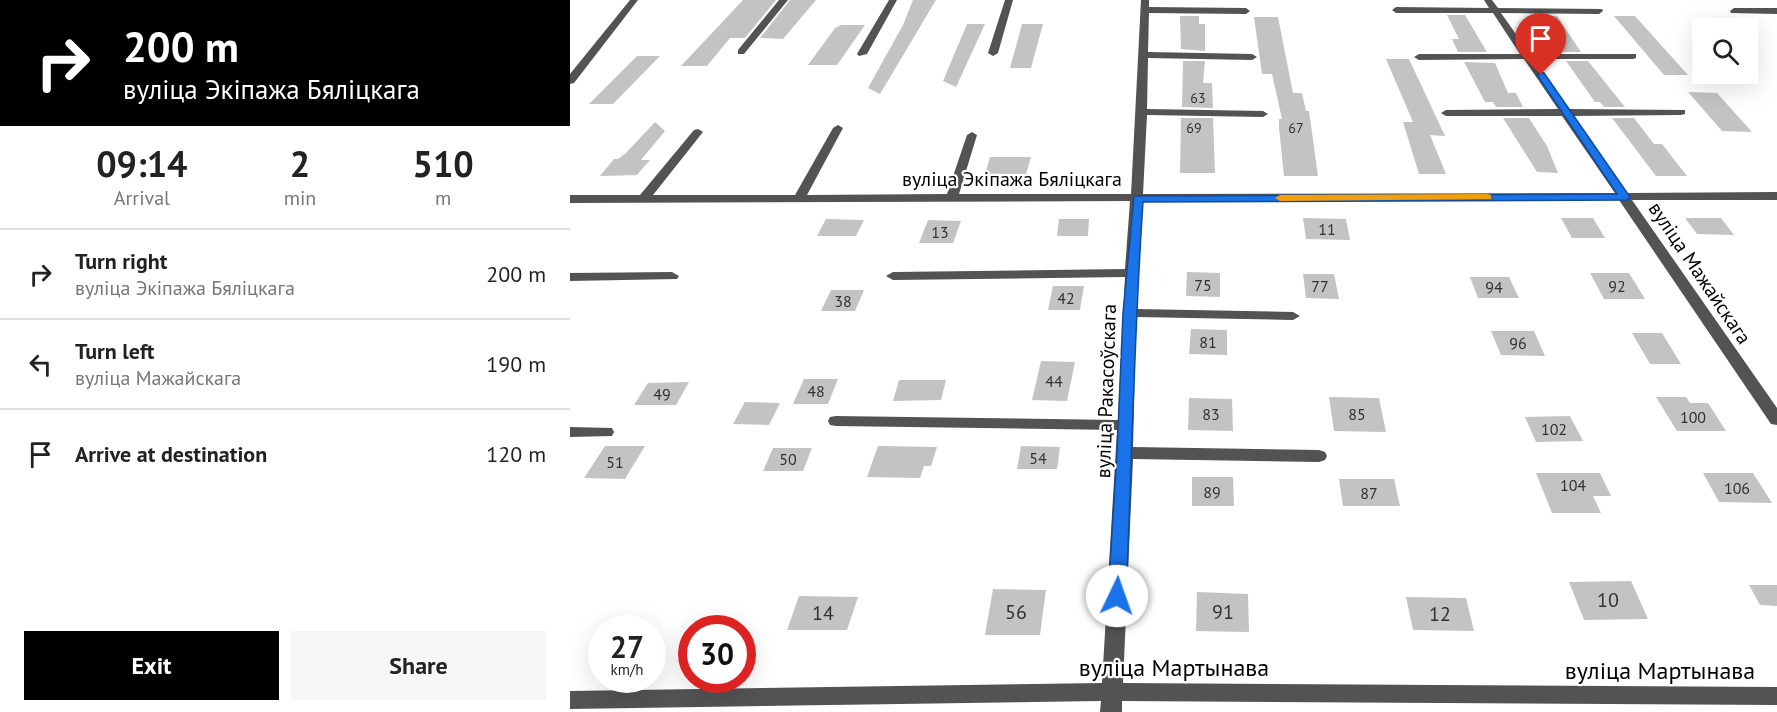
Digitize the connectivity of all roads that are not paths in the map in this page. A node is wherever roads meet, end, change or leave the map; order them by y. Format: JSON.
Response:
{"nodes":[{"id":1,"x":634,"y":0,"type":"edge"},
{"id":2,"x":784,"y":0,"type":"edge"},
{"id":3,"x":893,"y":0,"type":"edge"},
{"id":4,"x":1009,"y":0,"type":"edge"},
{"id":5,"x":1145,"y":5,"type":"edge"},
{"id":6,"x":1492,"y":5,"type":"edge"},
{"id":7,"x":1246,"y":10,"type":"dead end"},
{"id":8,"x":1395,"y":10,"type":"dead end"},
{"id":9,"x":1734,"y":10,"type":"dead end"},
{"id":10,"x":1599,"y":11,"type":"dead end"},
{"id":11,"x":1777,"y":11,"type":"edge"},
{"id":12,"x":741,"y":52,"type":"dead end"},
{"id":13,"x":993,"y":53,"type":"dead end"},
{"id":14,"x":862,"y":54,"type":"dead end"},
{"id":15,"x":1143,"y":55,"type":"junction"},
{"id":16,"x":1528,"y":56,"type":"junction"},
{"id":17,"x":1633,"y":56,"type":"dead end"},
{"id":18,"x":1252,"y":57,"type":"dead end"},
{"id":19,"x":1419,"y":57,"type":"dead end"},
{"id":20,"x":570,"y":81,"type":"edge"},
{"id":21,"x":1142,"y":112,"type":"junction"},
{"id":22,"x":1446,"y":112,"type":"dead end"},
{"id":23,"x":1567,"y":112,"type":"junction"},
{"id":24,"x":1681,"y":112,"type":"dead end"},
{"id":25,"x":1263,"y":114,"type":"dead end"},
{"id":26,"x":838,"y":128,"type":"dead end"},
{"id":27,"x":698,"y":132,"type":"dead end"},
{"id":28,"x":972,"y":135,"type":"dead end"},
{"id":29,"x":1777,"y":196,"type":"edge"},
{"id":30,"x":1624,"y":197,"type":"junction"},
{"id":31,"x":644,"y":198,"type":"junction"},
{"id":32,"x":799,"y":198,"type":"junction"},
{"id":33,"x":952,"y":198,"type":"junction"},
{"id":34,"x":1138,"y":198,"type":"junction"},
{"id":35,"x":570,"y":199,"type":"edge"},
{"id":36,"x":1132,"y":273,"type":"junction"},
{"id":37,"x":672,"y":276,"type":"dead end"},
{"id":38,"x":893,"y":276,"type":"dead end"},
{"id":39,"x":570,"y":277,"type":"edge"},
{"id":40,"x":1129,"y":313,"type":"junction"},
{"id":41,"x":1293,"y":316,"type":"dead end"},
{"id":42,"x":1777,"y":420,"type":"edge"},
{"id":43,"x":836,"y":421,"type":"dead end"},
{"id":44,"x":1125,"y":425,"type":"junction"},
{"id":45,"x":570,"y":432,"type":"edge"},
{"id":46,"x":606,"y":432,"type":"dead end"},
{"id":47,"x":1125,"y":453,"type":"junction"},
{"id":48,"x":1319,"y":456,"type":"dead end"},
{"id":49,"x":1777,"y":696,"type":"edge"},
{"id":50,"x":570,"y":700,"type":"edge"},
{"id":51,"x":1111,"y":702,"type":"edge"}],
"edges":[{"from":1,"to":20,"type":"street"},
{"from":2,"to":12,"type":"street"},
{"from":3,"to":14,"type":"street"},
{"from":4,"to":13,"type":"street"},
{"from":5,"to":7,"type":"street"},
{"from":5,"to":15,"type":"street","name":"вуліца Ракасоўскага"},
{"from":6,"to":8,"type":"street"},
{"from":6,"to":10,"type":"street"},
{"from":6,"to":16,"type":"street","name":"вуліца Мажайскага"},
{"from":9,"to":11,"type":"street"},
{"from":15,"to":18,"type":"street"},
{"from":15,"to":21,"type":"street","name":"вуліца Ракасоўскага"},
{"from":16,"to":17,"type":"street"},
{"from":16,"to":19,"type":"street"},
{"from":16,"to":23,"type":"street","name":"вуліца Мажайскага"},
{"from":21,"to":25,"type":"street"},
{"from":21,"to":34,"type":"street","name":"вуліца Ракасоўскага"},
{"from":22,"to":23,"type":"street"},
{"from":23,"to":24,"type":"street"},
{"from":23,"to":30,"type":"street","name":"вуліца Мажайскага"},
{"from":26,"to":32,"type":"street"},
{"from":27,"to":31,"type":"street"},
{"from":28,"to":33,"type":"street"},
{"from":29,"to":30,"type":"street","name":"вуліца Экіпажа Бяліцкага"},
{"from":30,"to":34,"type":"street","name":"вуліца Экіпажа Бяліцкага"},
{"from":30,"to":42,"type":"street","name":"вуліца Мажайскага"},
{"from":31,"to":32,"type":"street","name":"вуліца Экіпажа Бяліцкага"},
{"from":31,"to":35,"type":"street","name":"вуліца Экіпажа Бяліцкага"},
{"from":32,"to":33,"type":"street","name":"вуліца Экіпажа Бяліцкага"},
{"from":33,"to":34,"type":"street","name":"вуліца Экіпажа Бяліцкага"},
{"from":34,"to":36,"type":"street","name":"вуліца Ракасоўскага"},
{"from":36,"to":38,"type":"street"},
{"from":36,"to":40,"type":"street","name":"вуліца Ракасоўскага"},
{"from":37,"to":39,"type":"street"},
{"from":40,"to":41,"type":"street"},
{"from":40,"to":44,"type":"street","name":"вуліца Ракасоўскага"},
{"from":43,"to":44,"type":"street"},
{"from":44,"to":47,"type":"street","name":"вуліца Ракасоўскага"},
{"from":45,"to":46,"type":"street"},
{"from":47,"to":48,"type":"street"},
{"from":47,"to":51,"type":"street","name":"вуліца Ракасоўскага"},
{"from":49,"to":51,"type":"street","name":"вуліца Мартынава"},
{"from":50,"to":51,"type":"street","name":"вуліца Мартынава"}]}
